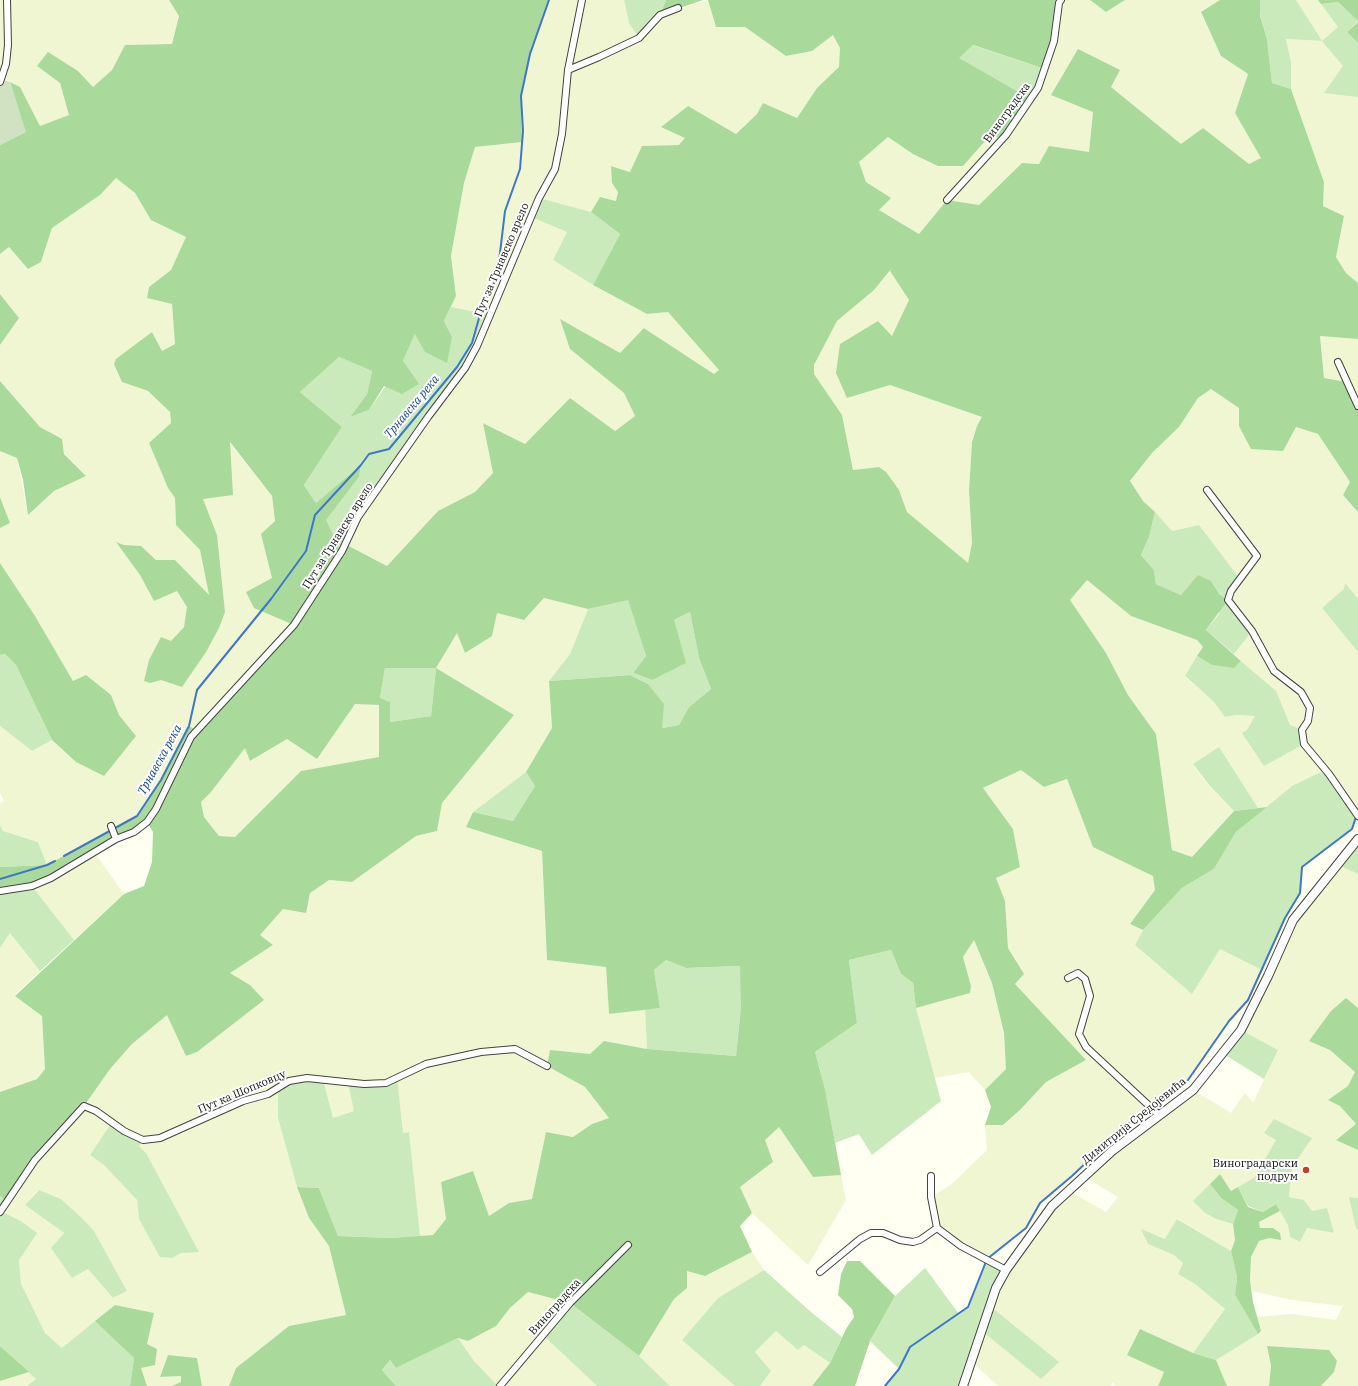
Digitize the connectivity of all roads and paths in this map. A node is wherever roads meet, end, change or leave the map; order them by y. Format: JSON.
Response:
{"nodes":[{"id":1,"x":7,"y":0,"type":"edge"},
{"id":2,"x":582,"y":0,"type":"edge"},
{"id":3,"x":1060,"y":0,"type":"edge"},
{"id":4,"x":678,"y":8,"type":"dead end"},
{"id":5,"x":568,"y":70,"type":"junction"},
{"id":6,"x":0,"y":82,"type":"edge"},
{"id":7,"x":947,"y":200,"type":"dead end"},
{"id":8,"x":1338,"y":362,"type":"dead end"},
{"id":9,"x":1358,"y":406,"type":"edge"},
{"id":10,"x":1207,"y":490,"type":"dead end"},
{"id":11,"x":1358,"y":816,"type":"edge"},
{"id":12,"x":111,"y":826,"type":"dead end"},
{"id":13,"x":115,"y":837,"type":"junction"},
{"id":14,"x":1358,"y":839,"type":"edge"},
{"id":15,"x":0,"y":891,"type":"edge"},
{"id":16,"x":1068,"y":978,"type":"dead end"},
{"id":17,"x":547,"y":1066,"type":"dead end"},
{"id":18,"x":1160,"y":1115,"type":"junction"},
{"id":19,"x":931,"y":1176,"type":"dead end"},
{"id":20,"x":0,"y":1212,"type":"edge"},
{"id":21,"x":937,"y":1228,"type":"junction"},
{"id":22,"x":628,"y":1245,"type":"dead end"},
{"id":23,"x":1006,"y":1270,"type":"junction"},
{"id":24,"x":820,"y":1272,"type":"dead end"},
{"id":25,"x":500,"y":1386,"type":"edge"},
{"id":26,"x":963,"y":1386,"type":"edge"}],
"edges":[{"from":1,"to":6,"type":"street"},
{"from":2,"to":5,"type":"street","name":"Пут за Трнавско врело"},
{"from":3,"to":7,"type":"street","name":"Виноградска"},
{"from":4,"to":5,"type":"street"},
{"from":5,"to":13,"type":"street","name":"Пут за Трнавско врело"},
{"from":8,"to":9,"type":"street"},
{"from":10,"to":11,"type":"street"},
{"from":12,"to":13,"type":"street"},
{"from":13,"to":15,"type":"street","name":"Пут за Трнавско врело"},
{"from":14,"to":18,"type":"street","name":"Димитрија Средојевића"},
{"from":16,"to":18,"type":"street"},
{"from":17,"to":20,"type":"street","name":"Пут ка Шопковцу"},
{"from":18,"to":23,"type":"street","name":"Димитрија Средојевића"},
{"from":19,"to":21,"type":"street"},
{"from":21,"to":23,"type":"street"},
{"from":21,"to":24,"type":"street"},
{"from":22,"to":25,"type":"street","name":"Виноградска"},
{"from":23,"to":26,"type":"street","name":"Димитрија Средојевића"}]}
